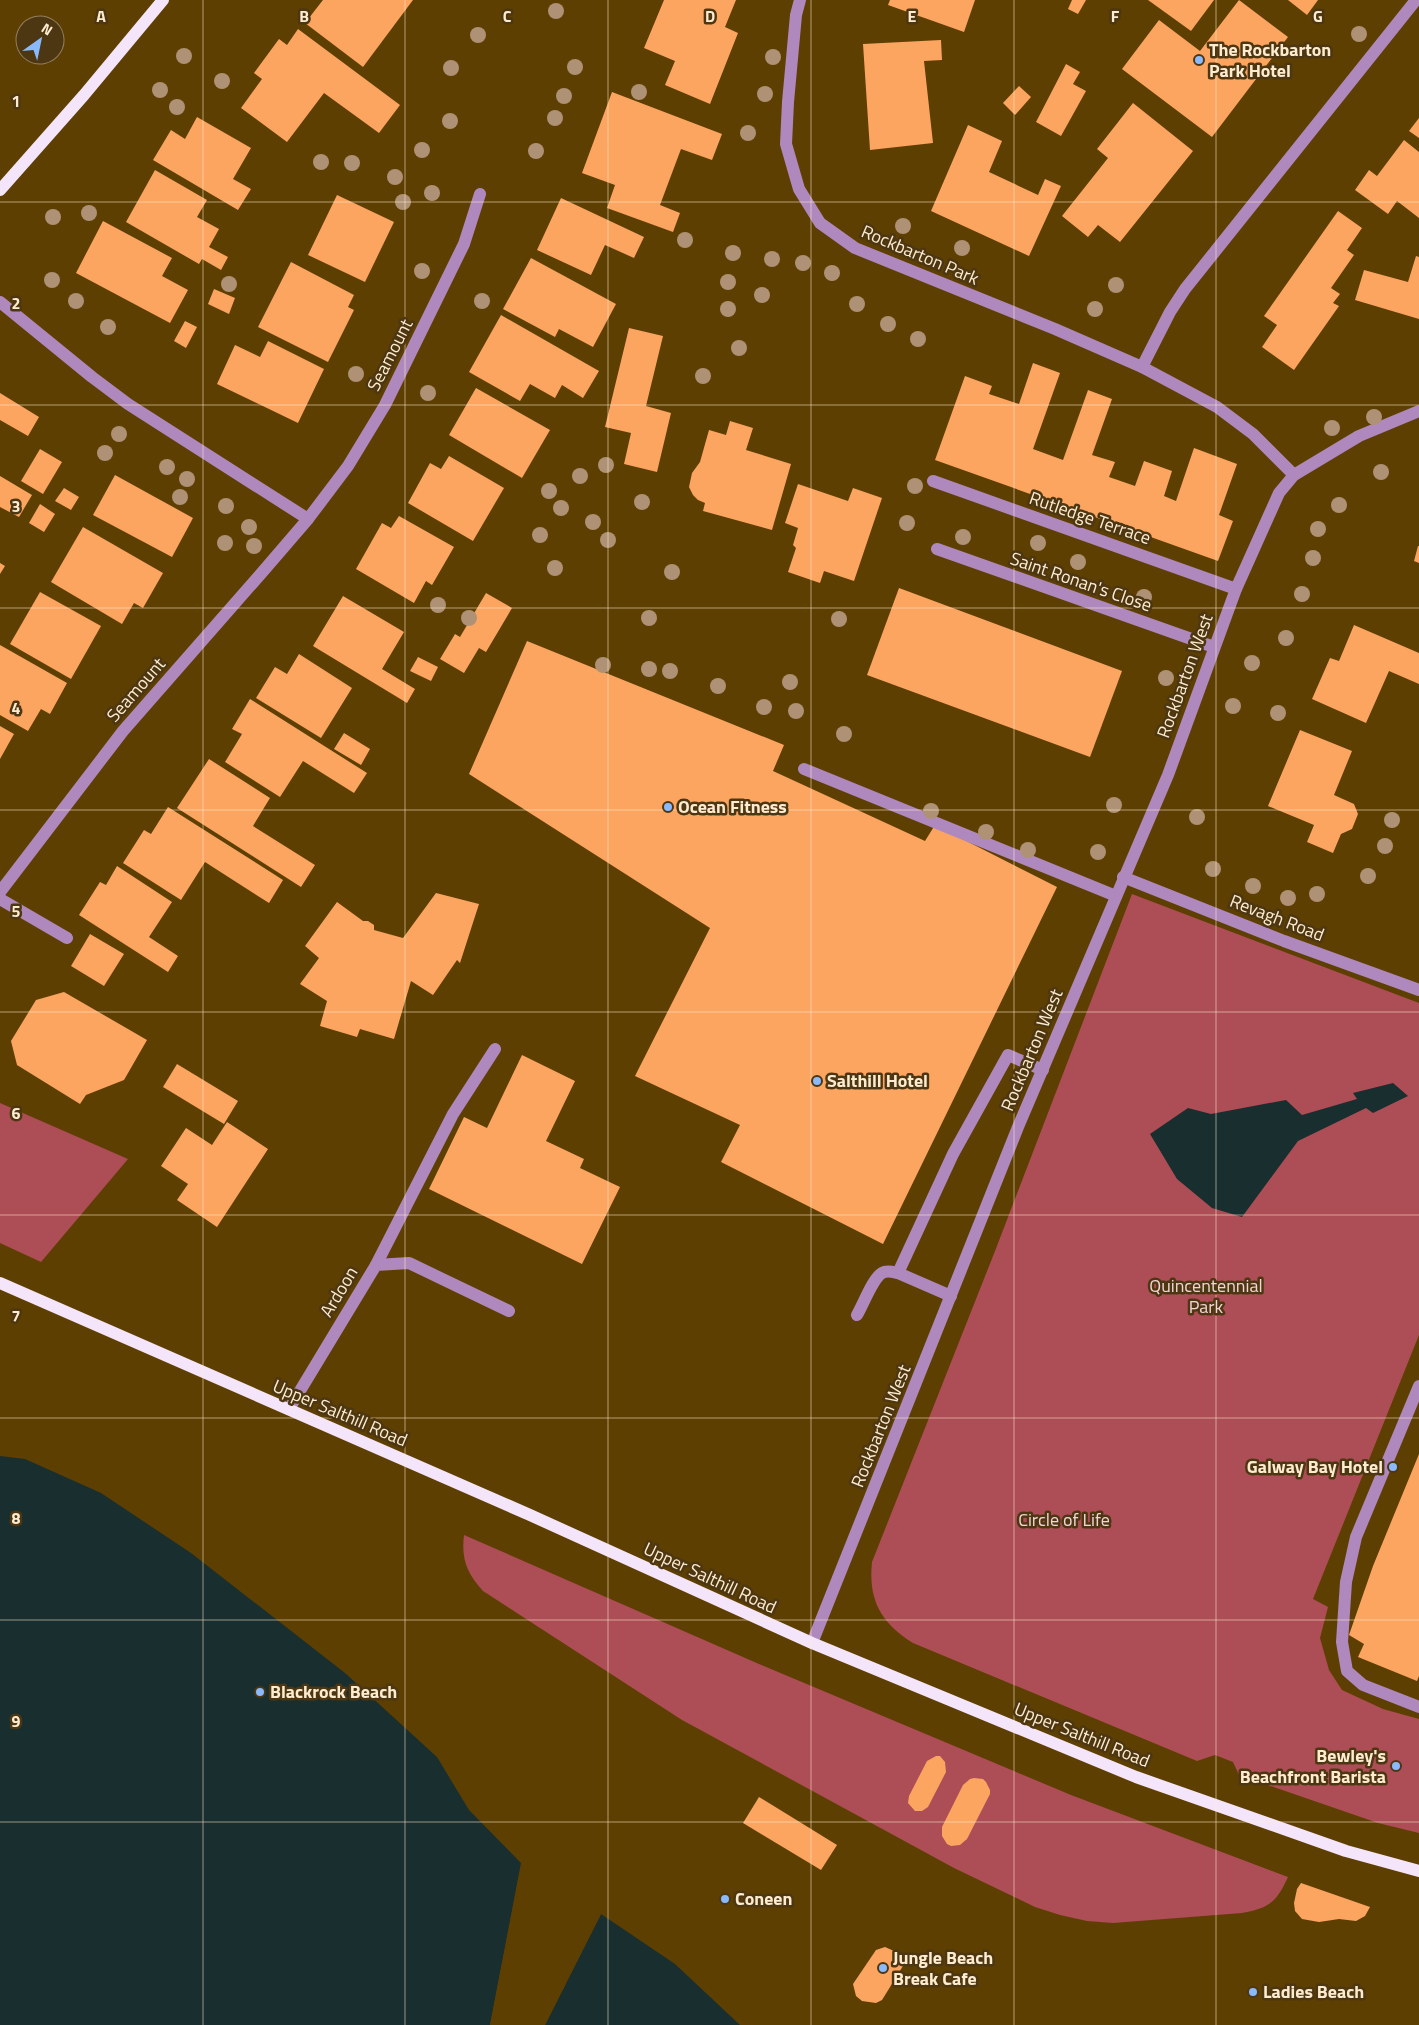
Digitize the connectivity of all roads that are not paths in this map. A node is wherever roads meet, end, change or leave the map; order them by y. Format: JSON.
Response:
{"nodes":[{"id":1,"x":163,"y":0,"type":"edge"},
{"id":2,"x":800,"y":0,"type":"edge"},
{"id":3,"x":1416,"y":0,"type":"edge"},
{"id":4,"x":0,"y":190,"type":"edge"},
{"id":5,"x":480,"y":194,"type":"dead end"},
{"id":6,"x":0,"y":302,"type":"edge"},
{"id":7,"x":1142,"y":368,"type":"junction"},
{"id":8,"x":1419,"y":411,"type":"edge"},
{"id":9,"x":1294,"y":475,"type":"junction"},
{"id":10,"x":933,"y":481,"type":"dead end"},
{"id":11,"x":308,"y":519,"type":"junction"},
{"id":12,"x":937,"y":549,"type":"dead end"},
{"id":13,"x":1236,"y":588,"type":"junction"},
{"id":14,"x":1214,"y":647,"type":"junction"},
{"id":15,"x":804,"y":769,"type":"dead end"},
{"id":16,"x":1124,"y":877,"type":"junction"},
{"id":17,"x":0,"y":892,"type":"edge"},
{"id":18,"x":1116,"y":896,"type":"junction"},
{"id":19,"x":0,"y":899,"type":"edge"},
{"id":20,"x":67,"y":938,"type":"dead end"},
{"id":21,"x":1419,"y":990,"type":"edge"},
{"id":22,"x":495,"y":1049,"type":"dead end"},
{"id":23,"x":1043,"y":1070,"type":"junction"},
{"id":24,"x":376,"y":1265,"type":"junction"},
{"id":25,"x":898,"y":1273,"type":"junction"},
{"id":26,"x":0,"y":1283,"type":"edge"},
{"id":27,"x":951,"y":1296,"type":"junction"},
{"id":28,"x":509,"y":1311,"type":"dead end"},
{"id":29,"x":857,"y":1315,"type":"dead end"},
{"id":30,"x":1419,"y":1386,"type":"edge"},
{"id":31,"x":288,"y":1409,"type":"junction"},
{"id":32,"x":812,"y":1643,"type":"junction"},
{"id":33,"x":1419,"y":1707,"type":"edge"},
{"id":34,"x":1419,"y":1871,"type":"edge"}],
"edges":[{"from":1,"to":4,"type":"main road"},
{"from":2,"to":7,"type":"street","name":"Rockbarton Park"},
{"from":3,"to":7,"type":"street"},
{"from":5,"to":11,"type":"street","name":"Seamount"},
{"from":6,"to":11,"type":"street"},
{"from":7,"to":9,"type":"street","name":"Rockbarton Park"},
{"from":8,"to":9,"type":"street"},
{"from":9,"to":13,"type":"street","name":"Rockbarton West"},
{"from":10,"to":13,"type":"street","name":"Rutledge Terrace"},
{"from":11,"to":17,"type":"street","name":"Seamount"},
{"from":12,"to":14,"type":"street","name":"Saint Ronan's Close"},
{"from":13,"to":14,"type":"street","name":"Rockbarton West"},
{"from":14,"to":16,"type":"street","name":"Rockbarton West"},
{"from":15,"to":18,"type":"street"},
{"from":16,"to":18,"type":"street","name":"Rockbarton West"},
{"from":16,"to":21,"type":"street","name":"Revagh Road"},
{"from":18,"to":23,"type":"street","name":"Rockbarton West"},
{"from":19,"to":20,"type":"street"},
{"from":22,"to":24,"type":"street"},
{"from":23,"to":25,"type":"street"},
{"from":23,"to":27,"type":"street","name":"Rockbarton West"},
{"from":24,"to":28,"type":"street","name":"Ardoon"},
{"from":24,"to":31,"type":"street","name":"Ardoon"},
{"from":25,"to":27,"type":"street"},
{"from":25,"to":29,"type":"street"},
{"from":26,"to":31,"type":"main road","name":"Upper Salthill Road"},
{"from":27,"to":32,"type":"street","name":"Rockbarton West"},
{"from":30,"to":33,"type":"street"},
{"from":31,"to":32,"type":"main road","name":"Upper Salthill Road"},
{"from":32,"to":34,"type":"main road","name":"Upper Salthill Road"}]}
